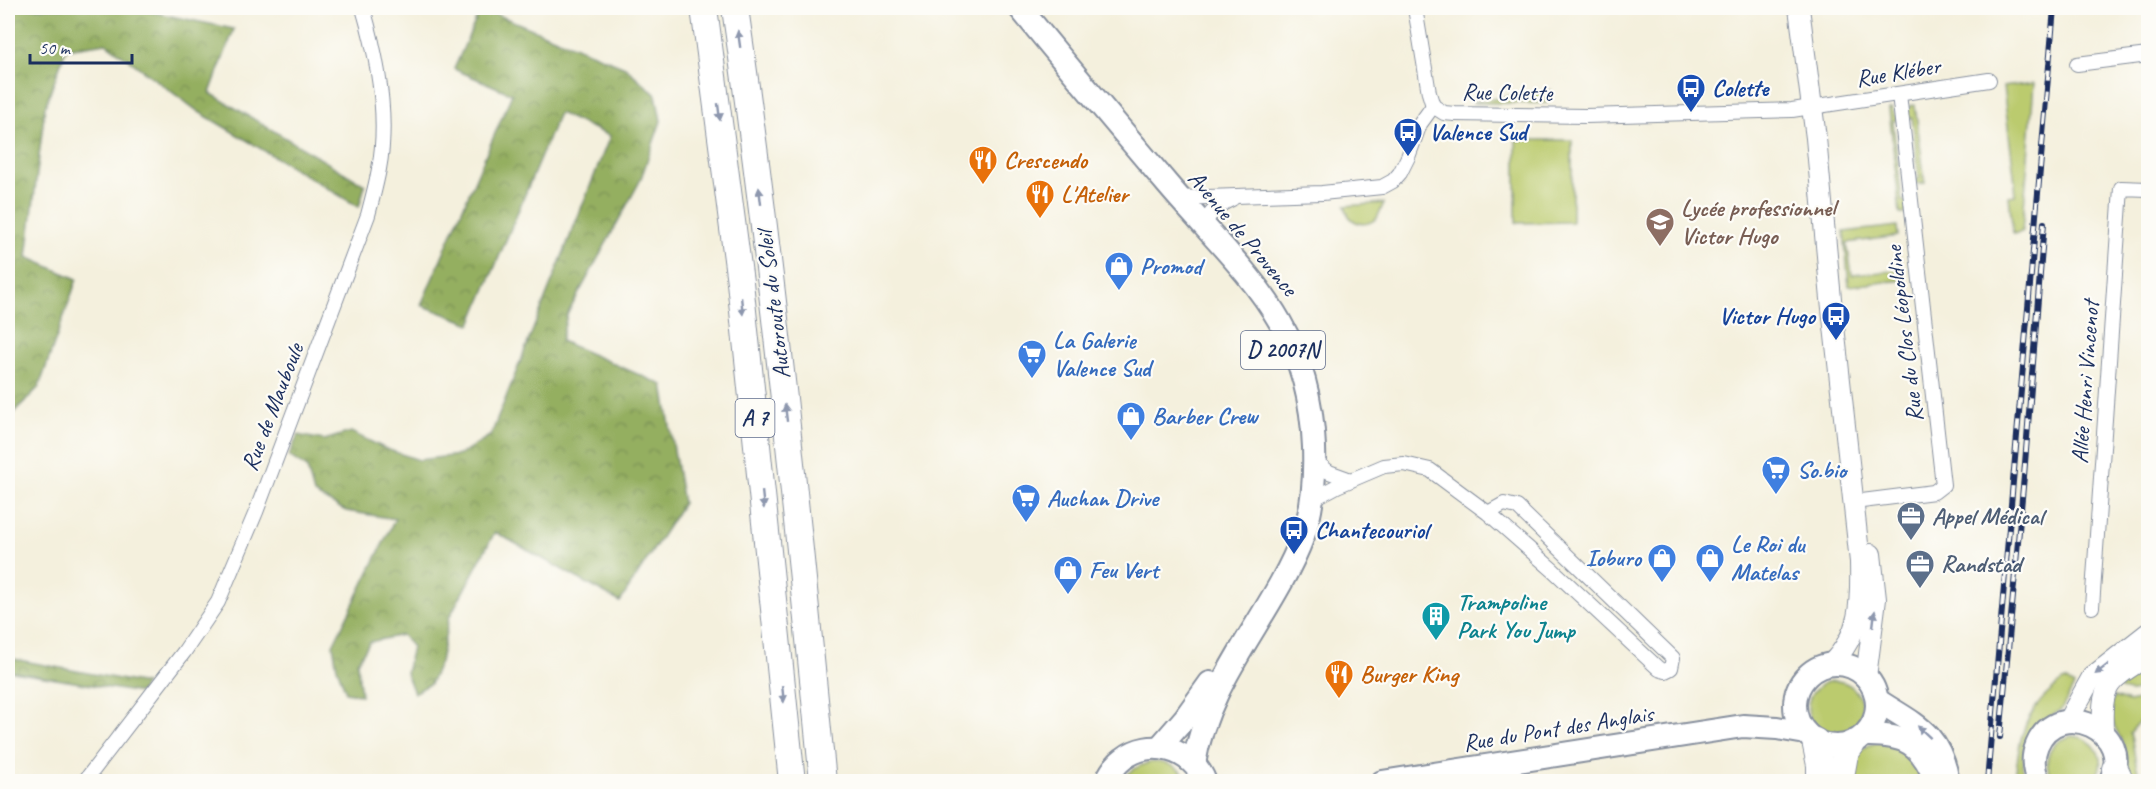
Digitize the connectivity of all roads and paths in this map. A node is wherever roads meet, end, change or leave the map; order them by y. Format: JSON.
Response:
{"nodes":[{"id":1,"x":363,"y":8,"type":"edge"},
{"id":2,"x":704,"y":8,"type":"edge"},
{"id":3,"x":735,"y":8,"type":"edge"},
{"id":4,"x":1006,"y":8,"type":"edge"},
{"id":5,"x":1020,"y":8,"type":"edge"},
{"id":6,"x":1415,"y":8,"type":"edge"},
{"id":7,"x":1799,"y":8,"type":"edge"},
{"id":8,"x":2148,"y":55,"type":"edge"},
{"id":9,"x":2077,"y":64,"type":"dead end"},
{"id":10,"x":1989,"y":80,"type":"dead end"},
{"id":11,"x":1899,"y":94,"type":"junction"},
{"id":12,"x":1433,"y":106,"type":"junction"},
{"id":13,"x":1812,"y":107,"type":"junction"},
{"id":14,"x":2148,"y":189,"type":"edge"},
{"id":15,"x":1237,"y":197,"type":"junction"},
{"id":16,"x":1179,"y":198,"type":"junction"},
{"id":17,"x":1206,"y":227,"type":"junction"},
{"id":18,"x":1847,"y":430,"type":"junction"},
{"id":19,"x":1315,"y":461,"type":"junction"},
{"id":20,"x":793,"y":471,"type":"junction"},
{"id":21,"x":1351,"y":480,"type":"junction"},
{"id":22,"x":1311,"y":500,"type":"junction"},
{"id":23,"x":1862,"y":501,"type":"junction"},
{"id":24,"x":1488,"y":513,"type":"junction"},
{"id":25,"x":2092,"y":607,"type":"dead end"},
{"id":26,"x":2148,"y":633,"type":"edge"},
{"id":27,"x":2148,"y":656,"type":"edge"},
{"id":28,"x":1831,"y":664,"type":"junction"},
{"id":29,"x":1866,"y":677,"type":"junction"},
{"id":30,"x":1796,"y":697,"type":"junction"},
{"id":31,"x":1877,"y":700,"type":"junction"},
{"id":32,"x":2067,"y":722,"type":"junction"},
{"id":33,"x":1743,"y":726,"type":"junction"},
{"id":34,"x":2103,"y":732,"type":"junction"},
{"id":35,"x":1810,"y":737,"type":"junction"},
{"id":36,"x":1858,"y":739,"type":"junction"},
{"id":37,"x":1160,"y":748,"type":"junction"},
{"id":38,"x":1204,"y":776,"type":"edge"},
{"id":39,"x":2115,"y":777,"type":"edge"},
{"id":40,"x":2036,"y":780,"type":"edge"},
{"id":41,"x":84,"y":782,"type":"edge"},
{"id":42,"x":792,"y":782,"type":"edge"},
{"id":43,"x":823,"y":782,"type":"edge"},
{"id":44,"x":837,"y":782,"type":"edge"},
{"id":45,"x":1106,"y":782,"type":"edge"},
{"id":46,"x":1382,"y":782,"type":"edge"},
{"id":47,"x":1820,"y":782,"type":"edge"},
{"id":48,"x":1840,"y":782,"type":"edge"},
{"id":49,"x":1935,"y":782,"type":"edge"},
{"id":50,"x":1948,"y":782,"type":"edge"}],
"edges":[{"from":1,"to":41,"type":"street","name":"Rue de Mauboule"},
{"from":2,"to":42,"type":"highway","name":"Autoroute du Soleil","number":"A 7","one_way":true},
{"from":20,"to":3,"type":"highway","name":"Autoroute du Soleil","number":"A 7","one_way":true},
{"from":4,"to":37,"type":"main road","name":"Avenue de Provence","number":"D 2007N"},
{"from":5,"to":16,"type":"main road","name":"Avenue de Provence","number":"D 2007N"},
{"from":6,"to":12,"type":"street"},
{"from":7,"to":13,"type":"main road"},
{"from":8,"to":9,"type":"street"},
{"from":10,"to":11,"type":"street","name":"Rue Kléber"},
{"from":11,"to":13,"type":"street","name":"Rue Kléber"},
{"from":11,"to":23,"type":"street","name":"Rue du Clos Léopoldine"},
{"from":12,"to":13,"type":"street","name":"Rue Colette"},
{"from":12,"to":15,"type":"street","name":"Rue Colette"},
{"from":13,"to":18,"type":"main road"},
{"from":14,"to":25,"type":"street","name":"Allée Henri Vincenot"},
{"from":15,"to":16,"type":"street","name":"Rue Colette"},
{"from":15,"to":17,"type":"street"},
{"from":16,"to":17,"type":"main road","name":"Avenue de Provence","number":"D 2007N"},
{"from":17,"to":19,"type":"main road","name":"Avenue de Provence","number":"D 2007N"},
{"from":18,"to":23,"type":"main road"},
{"from":18,"to":28,"type":"main road"},
{"from":19,"to":21,"type":"street"},
{"from":19,"to":22,"type":"main road","name":"Avenue de Provence","number":"D 2007N"},
{"from":20,"to":43,"type":"highway","name":"Autoroute du Soleil","number":"A 7"},
{"from":20,"to":44,"type":"highway"},
{"from":21,"to":22,"type":"street"},
{"from":21,"to":24,"type":"street"},
{"from":22,"to":38,"type":"main road","name":"Avenue de Provence","number":"D 2007N"},
{"from":29,"to":23,"type":"main road","one_way":true},
{"from":24,"to":24,"type":"street"},
{"from":26,"to":32,"type":"main road","one_way":true},
{"from":27,"to":34,"type":"main road"},
{"from":28,"to":29,"type":"main road"},
{"from":28,"to":30,"type":"main road"},
{"from":29,"to":31,"type":"main road"},
{"from":30,"to":33,"type":"main road","name":"Rue du Pont des Anglais"},
{"from":30,"to":35,"type":"main road"},
{"from":31,"to":36,"type":"main road"},
{"from":50,"to":31,"type":"main road","one_way":true},
{"from":32,"to":34,"type":"main road"},
{"from":32,"to":40,"type":"main road"},
{"from":33,"to":35,"type":"main road","name":"Rue du Pont des Anglais"},
{"from":33,"to":46,"type":"main road","name":"Rue du Pont des Anglais"},
{"from":34,"to":39,"type":"main road"},
{"from":35,"to":36,"type":"main road"},
{"from":35,"to":47,"type":"highway"},
{"from":36,"to":48,"type":"highway"},
{"from":36,"to":49,"type":"main road"},
{"from":37,"to":38,"type":"main road"},
{"from":37,"to":45,"type":"main road"}]}
